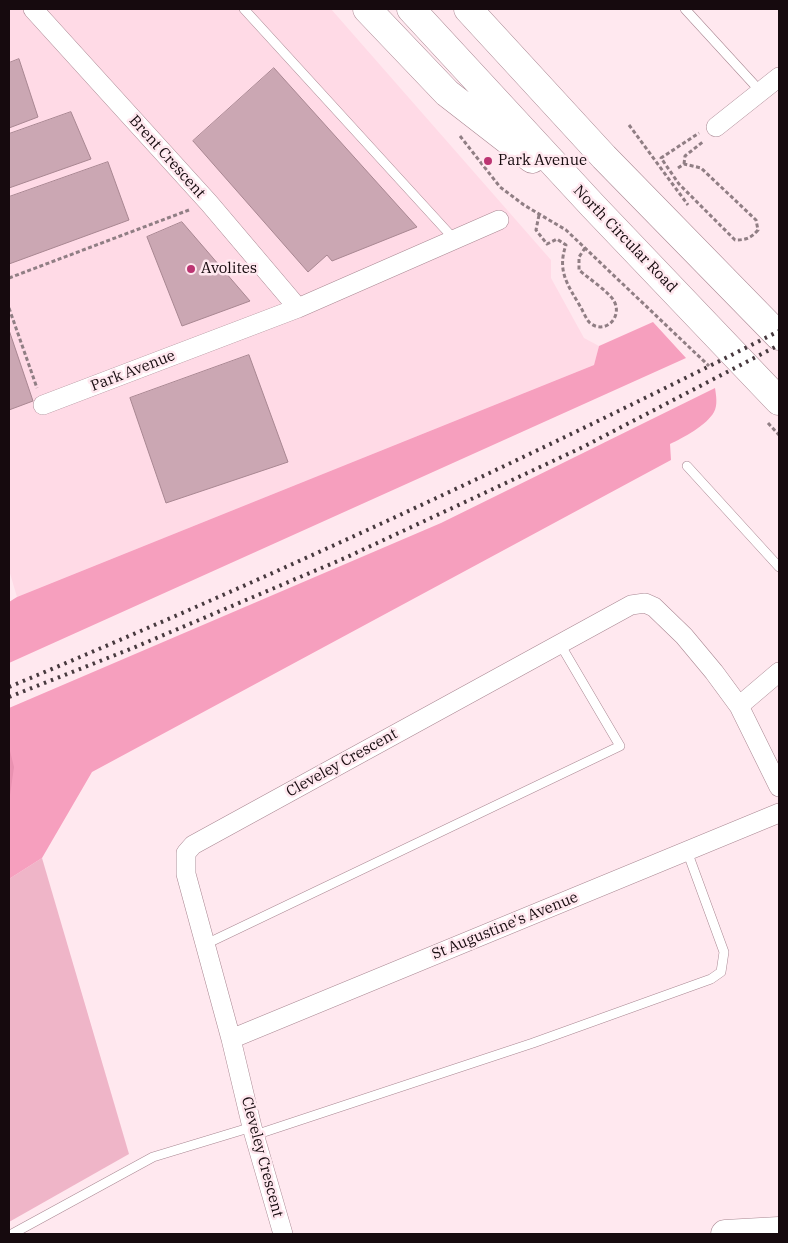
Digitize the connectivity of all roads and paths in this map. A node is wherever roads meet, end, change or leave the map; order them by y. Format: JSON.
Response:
{"nodes":[{"id":1,"x":33,"y":9,"type":"edge"},
{"id":2,"x":244,"y":9,"type":"edge"},
{"id":3,"x":367,"y":9,"type":"edge"},
{"id":4,"x":411,"y":9,"type":"edge"},
{"id":5,"x":468,"y":9,"type":"edge"},
{"id":6,"x":685,"y":9,"type":"edge"},
{"id":7,"x":779,"y":77,"type":"edge"},
{"id":8,"x":762,"y":92,"type":"junction"},
{"id":9,"x":629,"y":125,"type":"dead end"},
{"id":10,"x":716,"y":127,"type":"joint"},
{"id":11,"x":455,"y":129,"type":"dead end"},
{"id":12,"x":703,"y":142,"type":"dead end"},
{"id":13,"x":659,"y":159,"type":"junction"},
{"id":14,"x":684,"y":164,"type":"junction"},
{"id":15,"x":678,"y":168,"type":"dead end"},
{"id":16,"x":692,"y":197,"type":"junction"},
{"id":17,"x":208,"y":203,"type":"junction"},
{"id":18,"x":686,"y":203,"type":"junction"},
{"id":19,"x":593,"y":206,"type":"junction"},
{"id":20,"x":691,"y":208,"type":"dead end"},
{"id":21,"x":540,"y":214,"type":"junction"},
{"id":22,"x":499,"y":220,"type":"dead end"},
{"id":23,"x":455,"y":240,"type":"junction"},
{"id":24,"x":585,"y":248,"type":"junction"},
{"id":25,"x":9,"y":278,"type":"edge"},
{"id":26,"x":9,"y":308,"type":"edge"},
{"id":27,"x":298,"y":308,"type":"junction"},
{"id":28,"x":779,"y":336,"type":"edge"},
{"id":29,"x":712,"y":369,"type":"dead end"},
{"id":30,"x":779,"y":400,"type":"edge"},
{"id":31,"x":43,"y":405,"type":"joint"},
{"id":32,"x":687,"y":466,"type":"dead end"},
{"id":33,"x":779,"y":567,"type":"edge"},
{"id":34,"x":560,"y":644,"type":"junction"},
{"id":35,"x":779,"y":672,"type":"edge"},
{"id":36,"x":739,"y":706,"type":"junction"},
{"id":37,"x":779,"y":787,"type":"edge"},
{"id":38,"x":779,"y":812,"type":"edge"},
{"id":39,"x":687,"y":851,"type":"junction"},
{"id":40,"x":206,"y":944,"type":"junction"},
{"id":41,"x":231,"y":1039,"type":"junction"},
{"id":42,"x":254,"y":1131,"type":"junction"},
{"id":43,"x":776,"y":1230,"type":"edge"},
{"id":44,"x":12,"y":1234,"type":"edge"},
{"id":45,"x":283,"y":1234,"type":"edge"},
{"id":46,"x":725,"y":1234,"type":"edge"}],
"edges":[{"from":1,"to":17,"type":"street","name":"Brent Crescent"},
{"from":2,"to":23,"type":"lane"},
{"from":3,"to":19,"type":"main road"},
{"from":4,"to":19,"type":"main road","name":"North Circular Road"},
{"from":5,"to":28,"type":"main road"},
{"from":6,"to":8,"type":"lane"},
{"from":7,"to":8,"type":"street"},
{"from":8,"to":10,"type":"street"},
{"from":9,"to":13,"type":"path"},
{"from":10,"to":13,"type":"path"},
{"from":11,"to":21,"type":"path"},
{"from":12,"to":14,"type":"path"},
{"from":13,"to":16,"type":"path"},
{"from":13,"to":18,"type":"path"},
{"from":14,"to":15,"type":"path"},
{"from":14,"to":16,"type":"path"},
{"from":16,"to":18,"type":"path"},
{"from":17,"to":25,"type":"path"},
{"from":17,"to":27,"type":"street","name":"Brent Crescent"},
{"from":18,"to":20,"type":"path"},
{"from":19,"to":30,"type":"main road","name":"North Circular Road"},
{"from":21,"to":24,"type":"path"},
{"from":21,"to":24,"type":"path"},
{"from":22,"to":23,"type":"street","name":"Park Avenue"},
{"from":23,"to":27,"type":"street","name":"Park Avenue"},
{"from":24,"to":29,"type":"path"},
{"from":26,"to":31,"type":"path"},
{"from":27,"to":31,"type":"street","name":"Park Avenue"},
{"from":32,"to":33,"type":"lane"},
{"from":34,"to":36,"type":"street","name":"Cleveley Crescent"},
{"from":34,"to":40,"type":"street","name":"Cleveley Crescent"},
{"from":34,"to":40,"type":"lane"},
{"from":35,"to":36,"type":"street"},
{"from":36,"to":37,"type":"street","name":"Cleveley Crescent"},
{"from":38,"to":39,"type":"street","name":"St Augustine's Avenue"},
{"from":39,"to":41,"type":"street","name":"St Augustine's Avenue"},
{"from":39,"to":42,"type":"lane"},
{"from":40,"to":41,"type":"street","name":"Cleveley Crescent"},
{"from":41,"to":42,"type":"street","name":"Cleveley Crescent"},
{"from":42,"to":44,"type":"lane"},
{"from":42,"to":45,"type":"street","name":"Cleveley Crescent"},
{"from":43,"to":46,"type":"main road"}]}
